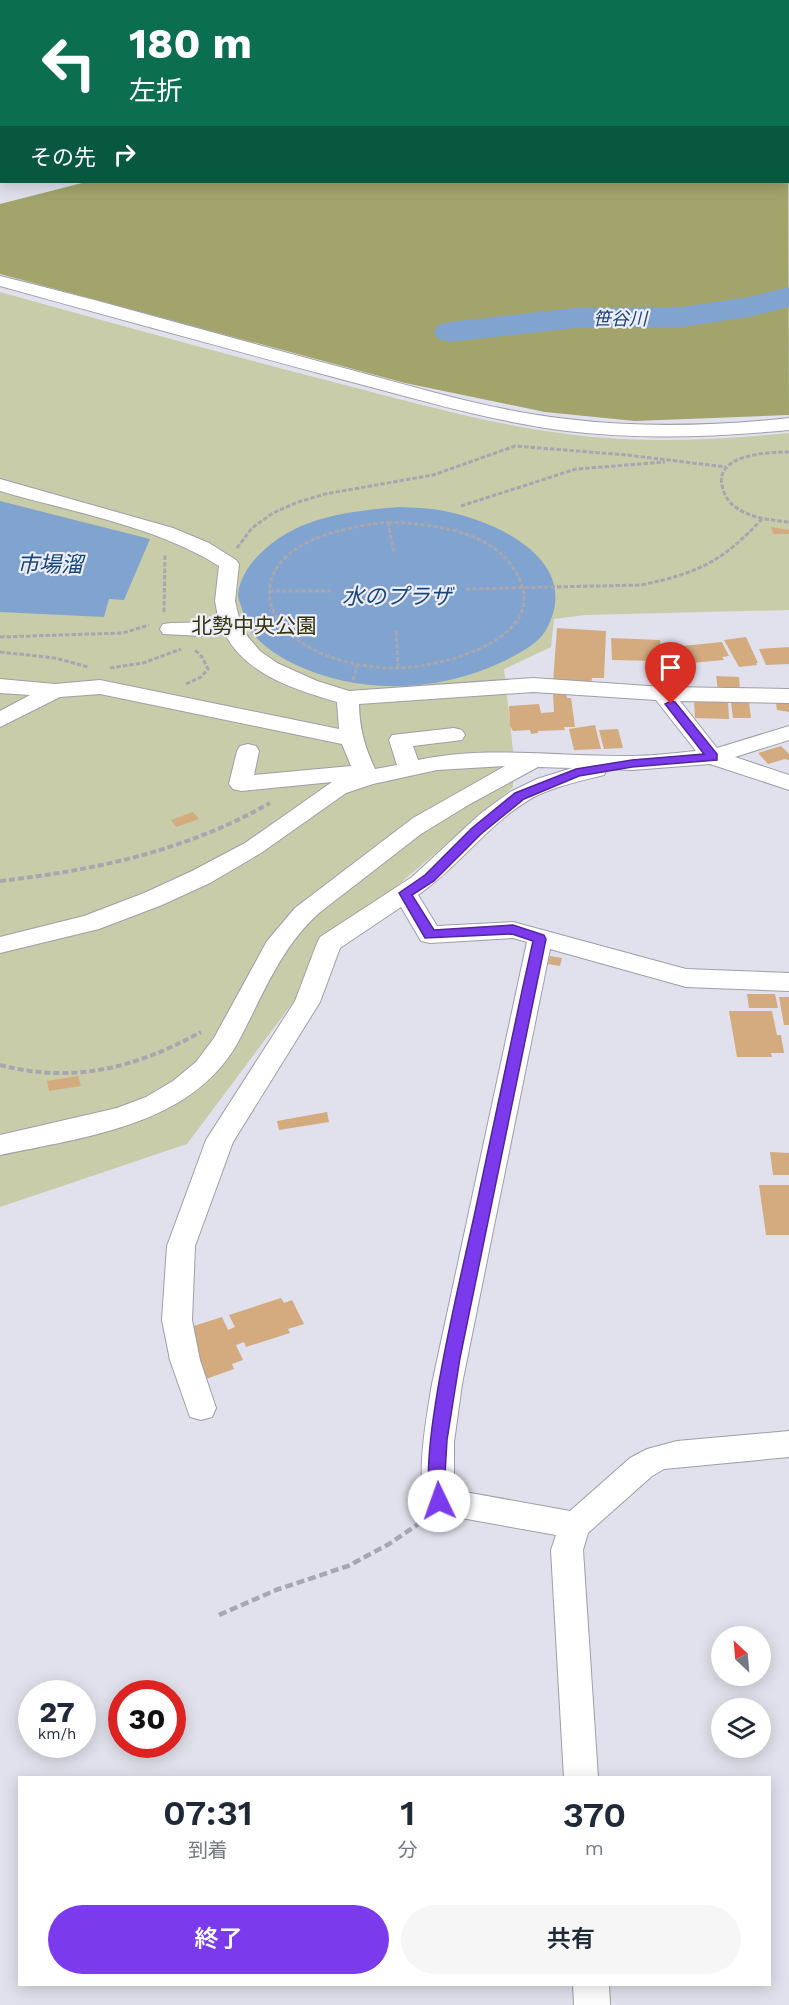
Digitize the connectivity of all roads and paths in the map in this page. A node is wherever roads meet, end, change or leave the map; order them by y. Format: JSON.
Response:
{"nodes":[{"id":1,"x":0,"y":281,"type":"edge"},
{"id":2,"x":789,"y":424,"type":"edge"},
{"id":3,"x":789,"y":452,"type":"edge"},
{"id":4,"x":675,"y":462,"type":"junction"},
{"id":5,"x":726,"y":467,"type":"junction"},
{"id":6,"x":0,"y":485,"type":"edge"},
{"id":7,"x":461,"y":506,"type":"dead end"},
{"id":8,"x":762,"y":519,"type":"junction"},
{"id":9,"x":388,"y":522,"type":"junction"},
{"id":10,"x":789,"y":522,"type":"edge"},
{"id":11,"x":166,"y":532,"type":"junction"},
{"id":12,"x":394,"y":554,"type":"dead end"},
{"id":13,"x":229,"y":564,"type":"junction"},
{"id":14,"x":523,"y":588,"type":"junction"},
{"id":15,"x":466,"y":589,"type":"dead end"},
{"id":16,"x":269,"y":591,"type":"junction"},
{"id":17,"x":331,"y":591,"type":"dead end"},
{"id":18,"x":168,"y":625,"type":"junction"},
{"id":19,"x":232,"y":627,"type":"junction"},
{"id":20,"x":396,"y":631,"type":"dead end"},
{"id":21,"x":0,"y":637,"type":"edge"},
{"id":22,"x":0,"y":652,"type":"edge"},
{"id":23,"x":95,"y":668,"type":"dead end"},
{"id":24,"x":398,"y":668,"type":"junction"},
{"id":25,"x":103,"y":669,"type":"dead end"},
{"id":26,"x":184,"y":685,"type":"dead end"},
{"id":27,"x":0,"y":686,"type":"edge"},
{"id":28,"x":55,"y":691,"type":"junction"},
{"id":29,"x":663,"y":694,"type":"junction"},
{"id":30,"x":789,"y":696,"type":"edge"},
{"id":31,"x":348,"y":698,"type":"junction"},
{"id":32,"x":0,"y":720,"type":"edge"},
{"id":33,"x":789,"y":733,"type":"edge"},
{"id":34,"x":454,"y":735,"type":"dead end"},
{"id":35,"x":352,"y":739,"type":"junction"},
{"id":36,"x":248,"y":751,"type":"dead end"},
{"id":37,"x":712,"y":757,"type":"junction"},
{"id":38,"x":535,"y":759,"type":"junction"},
{"id":39,"x":632,"y":763,"type":"junction"},
{"id":40,"x":410,"y":770,"type":"junction"},
{"id":41,"x":308,"y":778,"type":"junction"},
{"id":42,"x":368,"y":778,"type":"junction"},
{"id":43,"x":789,"y":783,"type":"edge"},
{"id":44,"x":0,"y":880,"type":"edge"},
{"id":45,"x":405,"y":893,"type":"junction"},
{"id":46,"x":540,"y":939,"type":"junction"},
{"id":47,"x":0,"y":945,"type":"edge"},
{"id":48,"x":789,"y":982,"type":"edge"},
{"id":49,"x":241,"y":1009,"type":"junction"},
{"id":50,"x":0,"y":1065,"type":"edge"},
{"id":51,"x":0,"y":1144,"type":"edge"},
{"id":52,"x":201,"y":1408,"type":"dead end"},
{"id":53,"x":789,"y":1444,"type":"edge"},
{"id":54,"x":439,"y":1501,"type":"junction"},
{"id":55,"x":575,"y":1525,"type":"junction"},
{"id":56,"x":219,"y":1615,"type":"dead end"},
{"id":57,"x":581,"y":1776,"type":"edge"},
{"id":58,"x":591,"y":1986,"type":"edge"},
{"id":59,"x":592,"y":2005,"type":"edge"}],
"edges":[{"from":1,"to":2,"type":"street"},
{"from":3,"to":5,"type":"path"},
{"from":4,"to":5,"type":"path"},
{"from":4,"to":7,"type":"path"},
{"from":4,"to":13,"type":"path"},
{"from":5,"to":8,"type":"path"},
{"from":6,"to":11,"type":"street"},
{"from":8,"to":10,"type":"path"},
{"from":8,"to":14,"type":"path"},
{"from":9,"to":12,"type":"path"},
{"from":9,"to":14,"type":"path"},
{"from":9,"to":16,"type":"path"},
{"from":11,"to":13,"type":"street"},
{"from":11,"to":18,"type":"path"},
{"from":13,"to":19,"type":"street"},
{"from":14,"to":15,"type":"path"},
{"from":14,"to":24,"type":"path"},
{"from":16,"to":17,"type":"path"},
{"from":16,"to":24,"type":"path"},
{"from":18,"to":19,"type":"street"},
{"from":18,"to":21,"type":"path"},
{"from":19,"to":31,"type":"street"},
{"from":20,"to":24,"type":"path"},
{"from":22,"to":23,"type":"path"},
{"from":25,"to":26,"type":"path"},
{"from":27,"to":28,"type":"street"},
{"from":28,"to":32,"type":"street"},
{"from":28,"to":35,"type":"street"},
{"from":29,"to":30,"type":"street"},
{"from":29,"to":31,"type":"street"},
{"from":29,"to":37,"type":"street"},
{"from":31,"to":35,"type":"street"},
{"from":33,"to":37,"type":"street"},
{"from":34,"to":40,"type":"street"},
{"from":35,"to":42,"type":"street"},
{"from":36,"to":41,"type":"street"},
{"from":37,"to":39,"type":"street"},
{"from":37,"to":43,"type":"street"},
{"from":38,"to":39,"type":"street"},
{"from":38,"to":40,"type":"street"},
{"from":38,"to":49,"type":"street"},
{"from":39,"to":45,"type":"street"},
{"from":40,"to":42,"type":"street"},
{"from":41,"to":42,"type":"street"},
{"from":41,"to":44,"type":"path"},
{"from":42,"to":47,"type":"street"},
{"from":45,"to":46,"type":"street"},
{"from":45,"to":52,"type":"street"},
{"from":46,"to":48,"type":"street"},
{"from":46,"to":54,"type":"street"},
{"from":49,"to":50,"type":"path"},
{"from":49,"to":51,"type":"street"},
{"from":53,"to":55,"type":"street"},
{"from":54,"to":55,"type":"street"},
{"from":54,"to":56,"type":"path"},
{"from":55,"to":57,"type":"street"},
{"from":58,"to":59,"type":"street"}]}
